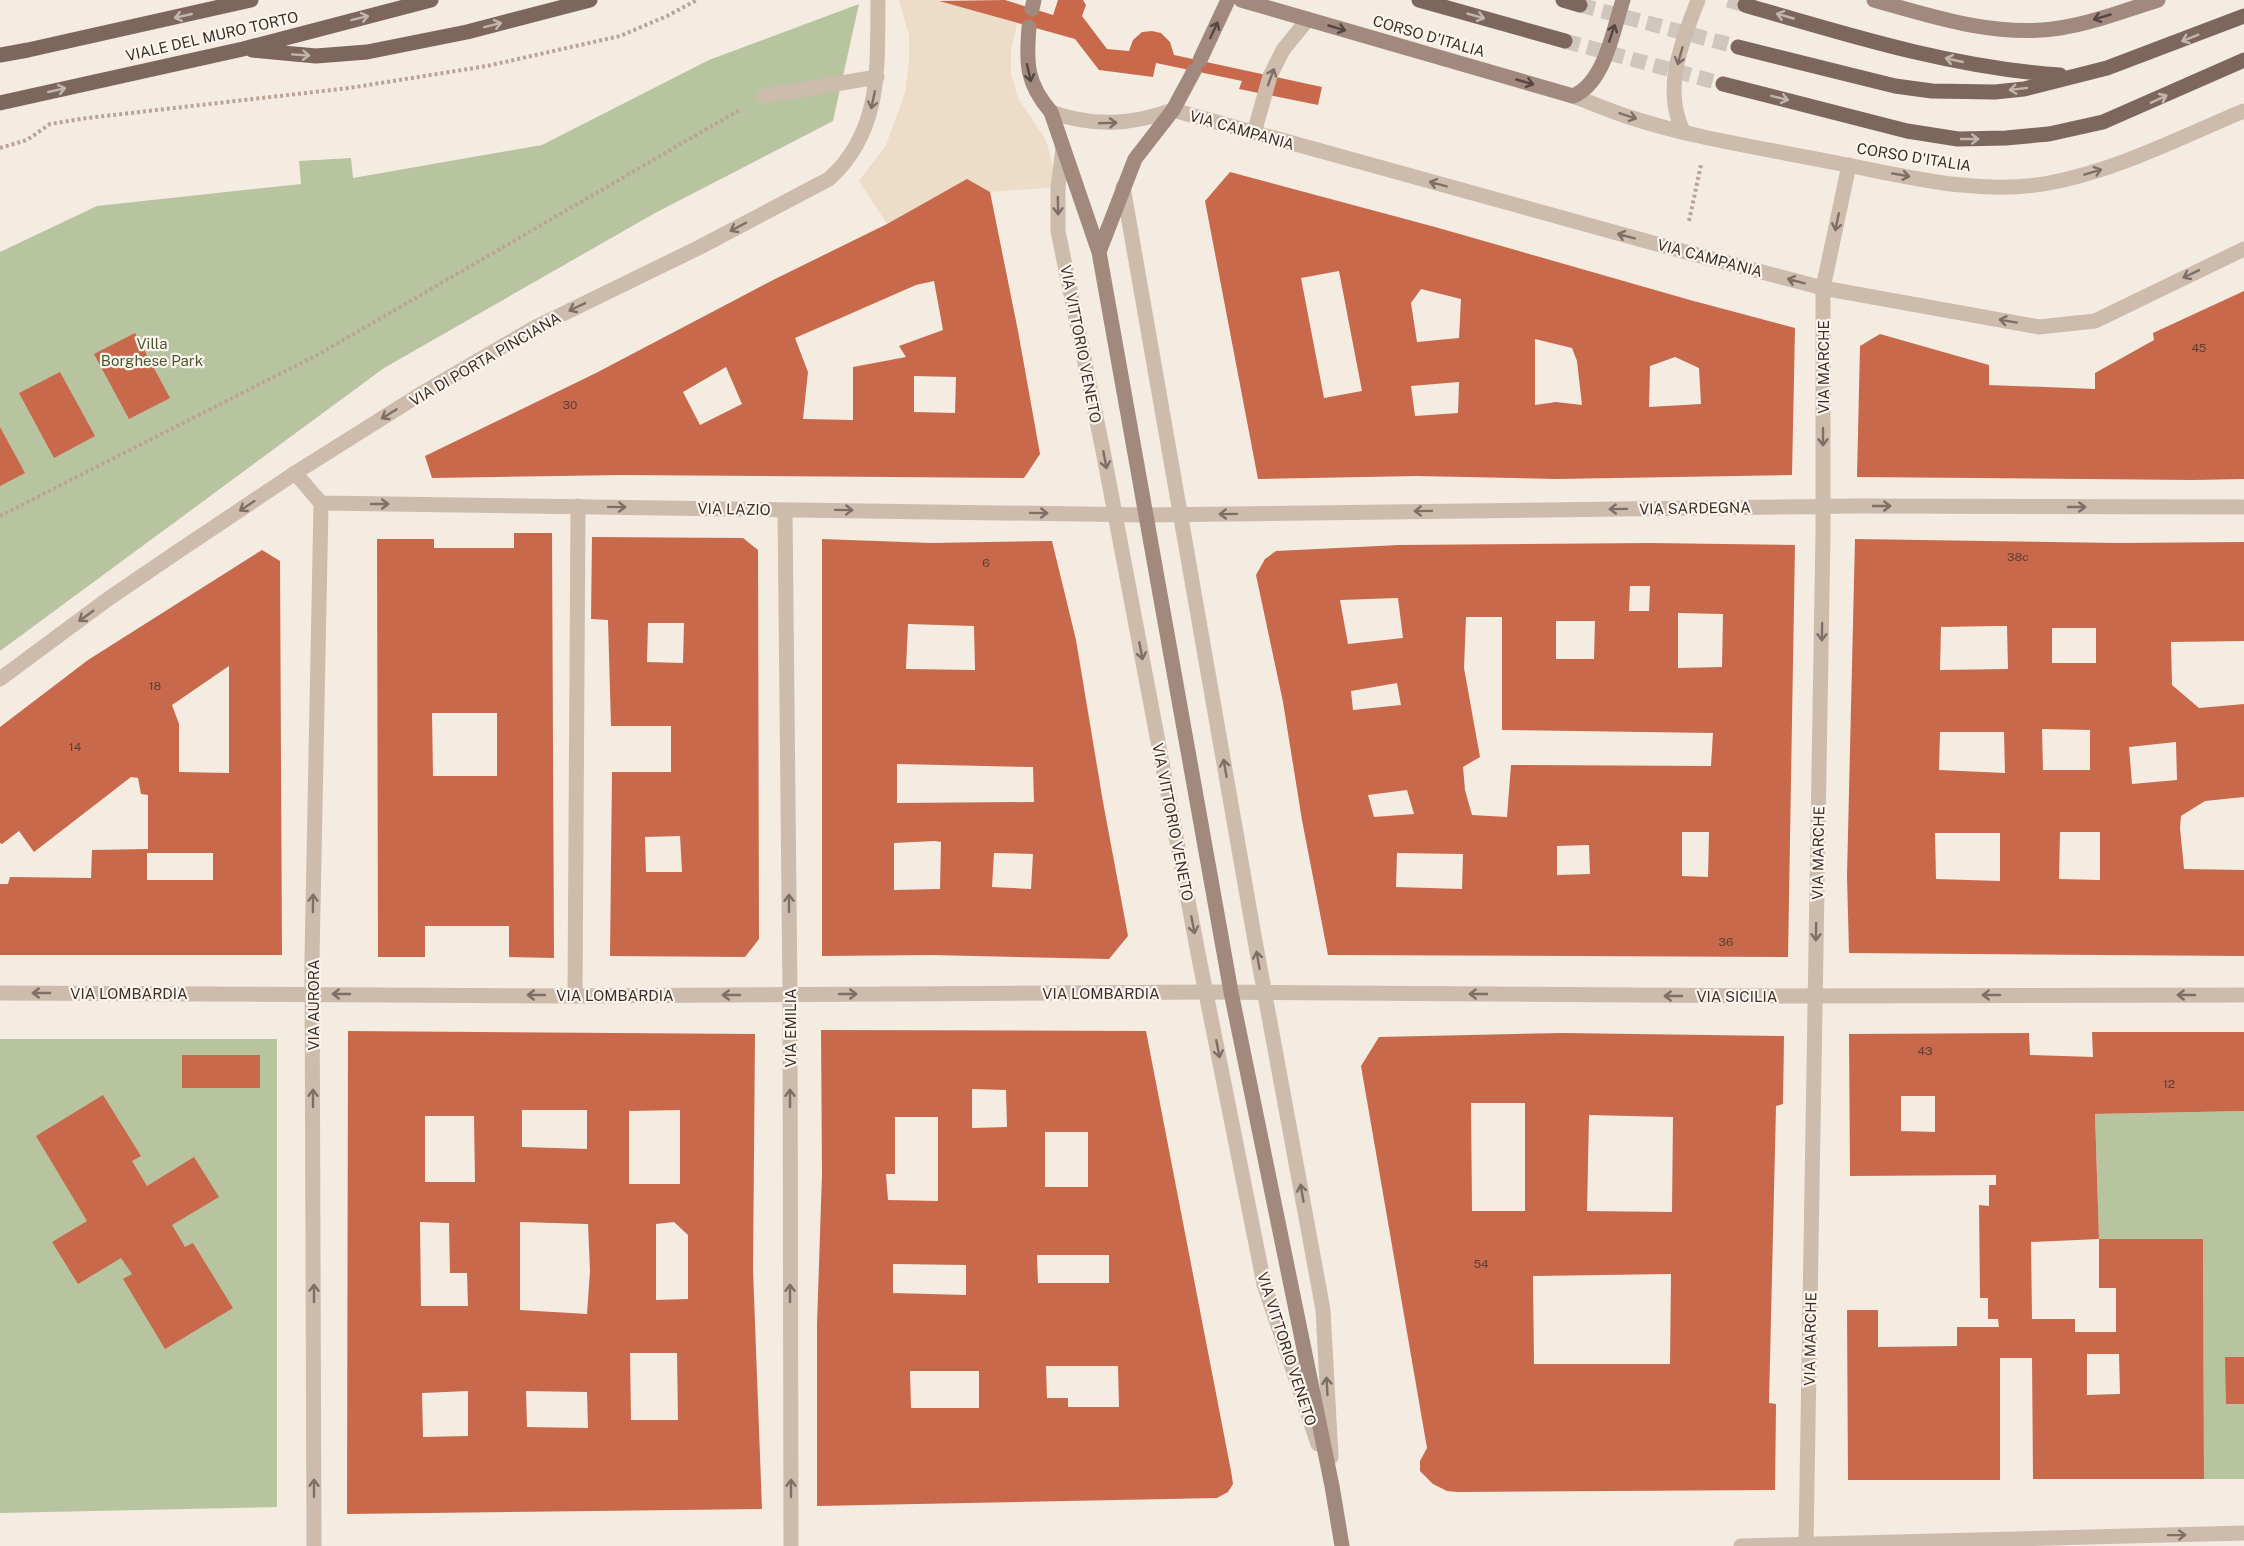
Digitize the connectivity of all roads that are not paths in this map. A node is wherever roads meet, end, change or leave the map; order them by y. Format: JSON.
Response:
{"nodes":[{"id":1,"x":431,"y":0,"type":"edge"},
{"id":2,"x":590,"y":0,"type":"edge"},
{"id":3,"x":878,"y":0,"type":"edge"},
{"id":4,"x":1228,"y":0,"type":"edge"},
{"id":5,"x":1241,"y":0,"type":"edge"},
{"id":6,"x":1419,"y":0,"type":"edge"},
{"id":7,"x":1563,"y":0,"type":"edge"},
{"id":8,"x":1623,"y":0,"type":"edge"},
{"id":9,"x":1698,"y":0,"type":"edge"},
{"id":10,"x":1874,"y":0,"type":"edge"},
{"id":11,"x":2158,"y":0,"type":"edge"},
{"id":12,"x":245,"y":1,"type":"edge"},
{"id":13,"x":1580,"y":4,"type":"dead end"},
{"id":14,"x":1746,"y":5,"type":"dead end"},
{"id":15,"x":2244,"y":16,"type":"edge"},
{"id":16,"x":1308,"y":19,"type":"junction"},
{"id":17,"x":1029,"y":27,"type":"dead end"},
{"id":18,"x":1565,"y":41,"type":"tunnel mouth"},
{"id":19,"x":1738,"y":47,"type":"tunnel mouth"},
{"id":20,"x":243,"y":48,"type":"junction"},
{"id":21,"x":0,"y":55,"type":"edge"},
{"id":22,"x":2244,"y":60,"type":"edge"},
{"id":23,"x":877,"y":76,"type":"junction"},
{"id":24,"x":2075,"y":76,"type":"junction"},
{"id":25,"x":1723,"y":84,"type":"tunnel mouth"},
{"id":26,"x":764,"y":96,"type":"road end"},
{"id":27,"x":1574,"y":96,"type":"junction"},
{"id":28,"x":0,"y":103,"type":"edge"},
{"id":29,"x":1173,"y":110,"type":"junction"},
{"id":30,"x":2244,"y":111,"type":"edge"},
{"id":31,"x":1050,"y":112,"type":"junction"},
{"id":32,"x":1683,"y":131,"type":"junction"},
{"id":33,"x":1254,"y":133,"type":"junction"},
{"id":34,"x":1063,"y":148,"type":"junction"},
{"id":35,"x":1849,"y":165,"type":"junction"},
{"id":36,"x":1123,"y":187,"type":"junction"},
{"id":37,"x":2244,"y":249,"type":"edge"},
{"id":38,"x":1099,"y":252,"type":"junction"},
{"id":39,"x":1823,"y":288,"type":"junction"},
{"id":40,"x":296,"y":473,"type":"junction"},
{"id":41,"x":321,"y":503,"type":"junction"},
{"id":42,"x":578,"y":506,"type":"junction"},
{"id":43,"x":1824,"y":507,"type":"junction"},
{"id":44,"x":2244,"y":507,"type":"edge"},
{"id":45,"x":785,"y":510,"type":"junction"},
{"id":46,"x":1114,"y":514,"type":"junction"},
{"id":47,"x":1180,"y":514,"type":"junction"},
{"id":48,"x":1146,"y":515,"type":"junction"},
{"id":49,"x":0,"y":679,"type":"edge"},
{"id":50,"x":1206,"y":992,"type":"junction"},
{"id":51,"x":1231,"y":992,"type":"junction"},
{"id":52,"x":1264,"y":992,"type":"junction"},
{"id":53,"x":0,"y":993,"type":"edge"},
{"id":54,"x":313,"y":994,"type":"junction"},
{"id":55,"x":790,"y":994,"type":"junction"},
{"id":56,"x":2244,"y":995,"type":"edge"},
{"id":57,"x":575,"y":996,"type":"junction"},
{"id":58,"x":1815,"y":996,"type":"junction"},
{"id":59,"x":1332,"y":1486,"type":"junction"},
{"id":60,"x":2244,"y":1533,"type":"edge"},
{"id":61,"x":1806,"y":1544,"type":"junction"},
{"id":62,"x":314,"y":1546,"type":"edge"},
{"id":63,"x":791,"y":1546,"type":"edge"},
{"id":64,"x":1342,"y":1546,"type":"edge"},
{"id":65,"x":1741,"y":1546,"type":"edge"}],
"edges":[{"from":20,"to":1,"type":"main road","name":"VIALE DEL MURO TORTO","one_way":true},
{"from":20,"to":2,"type":"main road","one_way":true},
{"from":3,"to":23,"type":"street","name":"VIA DI PORTA PINCIANA"},
{"from":29,"to":4,"type":"main road","one_way":true},
{"from":5,"to":16,"type":"main road","name":"CORSO D'ITALIA"},
{"from":6,"to":18,"type":"main road","one_way":true},
{"from":7,"to":13,"type":"main road"},
{"from":27,"to":8,"type":"main road","one_way":true},
{"from":9,"to":32,"type":"street","one_way":true},
{"from":11,"to":10,"type":"main road","one_way":true},
{"from":12,"to":21,"type":"main road","name":"VIALE DEL MURO TORTO","one_way":true},
{"from":24,"to":14,"type":"main road","one_way":true},
{"from":15,"to":24,"type":"main road","one_way":true},
{"from":16,"to":27,"type":"main road","name":"CORSO D'ITALIA","one_way":true},
{"from":33,"to":16,"type":"street","one_way":true},
{"from":17,"to":31,"type":"main road","name":"VIA VITTORIO VENETO","one_way":true},
{"from":24,"to":19,"type":"main road","one_way":true},
{"from":28,"to":20,"type":"main road","name":"VIALE DEL MURO TORTO","one_way":true},
{"from":25,"to":22,"type":"main road","name":"CORSO D'ITALIA","one_way":true},
{"from":23,"to":26,"type":"street"},
{"from":23,"to":40,"type":"street","name":"VIA DI PORTA PINCIANA","one_way":true},
{"from":27,"to":32,"type":"street","name":"CORSO D'ITALIA","one_way":true},
{"from":31,"to":29,"type":"street","one_way":true},
{"from":29,"to":33,"type":"street","name":"VIA CAMPANIA"},
{"from":29,"to":36,"type":"main road"},
{"from":35,"to":30,"type":"street","name":"CORSO D'ITALIA","one_way":true},
{"from":31,"to":34,"type":"main road","name":"VIA VITTORIO VENETO"},
{"from":32,"to":35,"type":"street","name":"CORSO D'ITALIA"},
{"from":39,"to":33,"type":"street","name":"VIA CAMPANIA","one_way":true},
{"from":34,"to":38,"type":"main road","name":"VIA VITTORIO VENETO"},
{"from":34,"to":46,"type":"street","name":"VIA VITTORIO VENETO","one_way":true},
{"from":35,"to":39,"type":"street","name":"VIA MARCHE","one_way":true},
{"from":36,"to":38,"type":"main road"},
{"from":36,"to":47,"type":"street","name":"VIA VITTORIO VENETO"},
{"from":37,"to":39,"type":"street","name":"VIA CAMPANIA","one_way":true},
{"from":38,"to":48,"type":"main road","name":"VIA VITTORIO VENETO"},
{"from":39,"to":43,"type":"street","name":"VIA MARCHE","one_way":true},
{"from":40,"to":41,"type":"street"},
{"from":40,"to":49,"type":"street","name":"VIA DI PORTA PINCIANA","one_way":true},
{"from":41,"to":42,"type":"street","name":"VIA LAZIO","one_way":true},
{"from":54,"to":41,"type":"street","name":"VIA AURORA","one_way":true},
{"from":42,"to":45,"type":"street","name":"VIA LAZIO","one_way":true},
{"from":42,"to":57,"type":"street"},
{"from":43,"to":44,"type":"street","name":"VIA SARDEGNA","one_way":true},
{"from":43,"to":47,"type":"street","name":"VIA SARDEGNA","one_way":true},
{"from":43,"to":58,"type":"street","name":"VIA MARCHE","one_way":true},
{"from":45,"to":46,"type":"street","name":"VIA LAZIO","one_way":true},
{"from":55,"to":45,"type":"street","name":"VIA EMILIA","one_way":true},
{"from":46,"to":48,"type":"street","name":"VIA LAZIO"},
{"from":46,"to":50,"type":"street","name":"VIA VITTORIO VENETO","one_way":true},
{"from":47,"to":48,"type":"street","name":"VIA SARDEGNA"},
{"from":52,"to":47,"type":"street","name":"VIA VITTORIO VENETO","one_way":true},
{"from":48,"to":51,"type":"main road","name":"VIA VITTORIO VENETO"},
{"from":50,"to":51,"type":"street","name":"VIA LOMBARDIA"},
{"from":55,"to":50,"type":"street","name":"VIA LOMBARDIA","one_way":true},
{"from":50,"to":59,"type":"street","name":"VIA VITTORIO VENETO","one_way":true},
{"from":51,"to":52,"type":"street","name":"VIA SICILIA"},
{"from":51,"to":59,"type":"main road","name":"VIA VITTORIO VENETO"},
{"from":58,"to":52,"type":"street","name":"VIA SICILIA","one_way":true},
{"from":59,"to":52,"type":"street","name":"VIA VITTORIO VENETO","one_way":true},
{"from":54,"to":53,"type":"street","name":"VIA LOMBARDIA","one_way":true},
{"from":57,"to":54,"type":"street","name":"VIA LOMBARDIA","one_way":true},
{"from":62,"to":54,"type":"street","name":"VIA AURORA","one_way":true},
{"from":55,"to":57,"type":"street","name":"VIA LOMBARDIA","one_way":true},
{"from":63,"to":55,"type":"street","name":"VIA EMILIA","one_way":true},
{"from":56,"to":58,"type":"street","name":"VIA SICILIA","one_way":true},
{"from":58,"to":61,"type":"street","name":"VIA MARCHE"},
{"from":59,"to":64,"type":"main road","name":"VIA VITTORIO VENETO"},
{"from":61,"to":60,"type":"street","one_way":true},
{"from":61,"to":65,"type":"street"}]}
